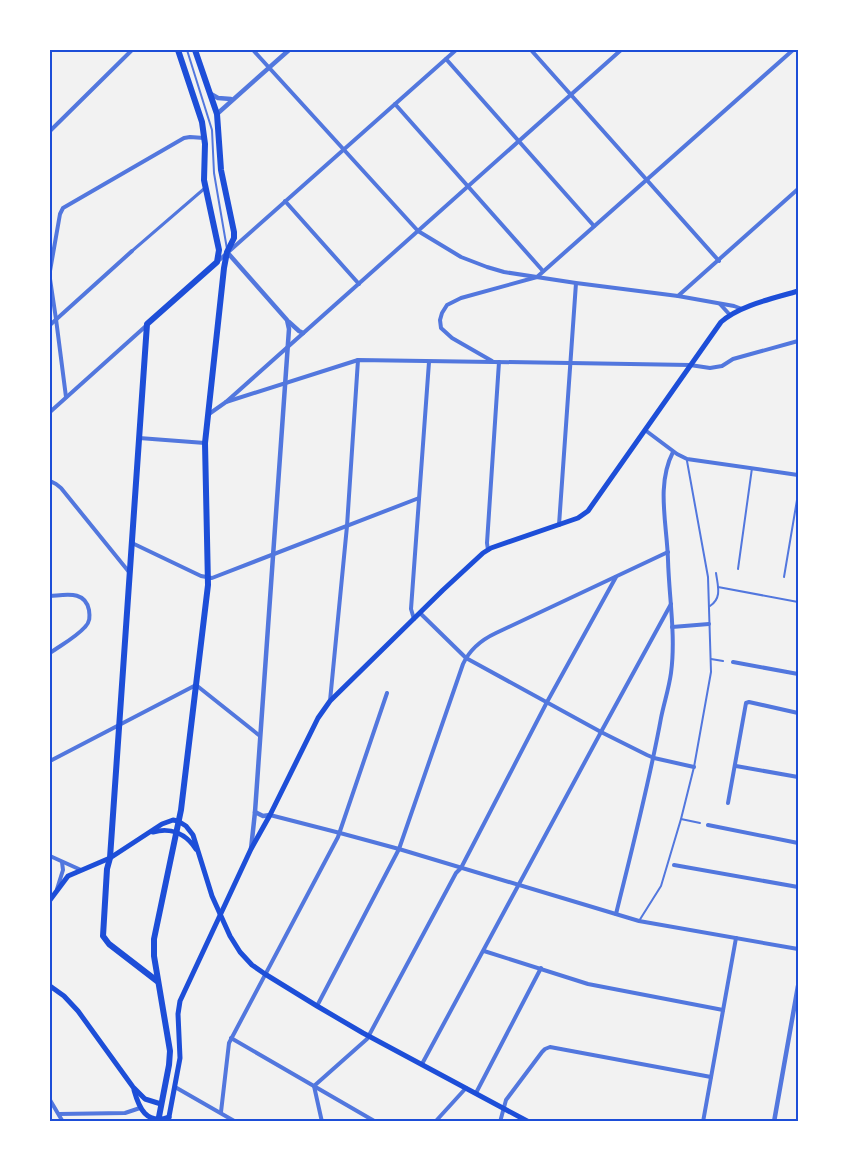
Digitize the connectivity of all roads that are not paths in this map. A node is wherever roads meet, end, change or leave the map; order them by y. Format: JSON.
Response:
{"nodes":[{"id":1,"x":132,"y":50,"type":"edge"},
{"id":2,"x":178,"y":50,"type":"edge"},
{"id":3,"x":187,"y":50,"type":"edge"},
{"id":4,"x":195,"y":50,"type":"edge"},
{"id":5,"x":253,"y":50,"type":"edge"},
{"id":6,"x":289,"y":50,"type":"edge"},
{"id":7,"x":456,"y":50,"type":"edge"},
{"id":8,"x":531,"y":50,"type":"edge"},
{"id":9,"x":621,"y":50,"type":"edge"},
{"id":10,"x":792,"y":50,"type":"edge"},
{"id":11,"x":446,"y":59,"type":"junction"},
{"id":12,"x":269,"y":67,"type":"junction"},
{"id":13,"x":210,"y":94,"type":"junction"},
{"id":14,"x":571,"y":95,"type":"junction"},
{"id":15,"x":234,"y":98,"type":"junction"},
{"id":16,"x":395,"y":104,"type":"junction"},
{"id":17,"x":217,"y":114,"type":"junction"},
{"id":18,"x":50,"y":131,"type":"edge"},
{"id":19,"x":204,"y":138,"type":"junction"},
{"id":20,"x":519,"y":141,"type":"junction"},
{"id":21,"x":344,"y":150,"type":"junction"},
{"id":22,"x":647,"y":179,"type":"junction"},
{"id":23,"x":468,"y":186,"type":"junction"},
{"id":24,"x":205,"y":188,"type":"junction"},
{"id":25,"x":798,"y":189,"type":"edge"},
{"id":26,"x":285,"y":201,"type":"junction"},
{"id":27,"x":594,"y":226,"type":"junction"},
{"id":28,"x":418,"y":231,"type":"junction"},
{"id":29,"x":52,"y":243,"type":"edge"},
{"id":30,"x":132,"y":251,"type":"joint"},
{"id":31,"x":228,"y":252,"type":"junction"},
{"id":32,"x":719,"y":261,"type":"junction"},
{"id":33,"x":217,"y":262,"type":"junction"},
{"id":34,"x":50,"y":271,"type":"edge"},
{"id":35,"x":543,"y":271,"type":"junction"},
{"id":36,"x":537,"y":277,"type":"junction"},
{"id":37,"x":50,"y":279,"type":"edge"},
{"id":38,"x":576,"y":283,"type":"junction"},
{"id":39,"x":359,"y":284,"type":"junction"},
{"id":40,"x":690,"y":286,"type":"junction"},
{"id":41,"x":798,"y":291,"type":"edge"},
{"id":42,"x":678,"y":296,"type":"junction"},
{"id":43,"x":688,"y":298,"type":"junction"},
{"id":44,"x":719,"y":304,"type":"junction"},
{"id":45,"x":742,"y":310,"type":"junction"},
{"id":46,"x":730,"y":315,"type":"junction"},
{"id":47,"x":56,"y":319,"type":"junction"},
{"id":48,"x":287,"y":320,"type":"junction"},
{"id":49,"x":147,"y":324,"type":"junction"},
{"id":50,"x":50,"y":325,"type":"edge"},
{"id":51,"x":303,"y":333,"type":"junction"},
{"id":52,"x":798,"y":341,"type":"edge"},
{"id":53,"x":288,"y":347,"type":"junction"},
{"id":54,"x":358,"y":360,"type":"junction"},
{"id":55,"x":429,"y":362,"type":"junction"},
{"id":56,"x":492,"y":362,"type":"junction"},
{"id":57,"x":499,"y":362,"type":"junction"},
{"id":58,"x":570,"y":363,"type":"junction"},
{"id":59,"x":690,"y":365,"type":"junction"},
{"id":60,"x":285,"y":383,"type":"junction"},
{"id":61,"x":243,"y":387,"type":"junction"},
{"id":62,"x":246,"y":396,"type":"junction"},
{"id":63,"x":66,"y":397,"type":"junction"},
{"id":64,"x":226,"y":402,"type":"junction"},
{"id":65,"x":50,"y":412,"type":"edge"},
{"id":66,"x":209,"y":414,"type":"junction"},
{"id":67,"x":645,"y":430,"type":"junction"},
{"id":68,"x":139,"y":438,"type":"junction"},
{"id":69,"x":205,"y":443,"type":"junction"},
{"id":70,"x":673,"y":452,"type":"junction"},
{"id":71,"x":687,"y":459,"type":"junction"},
{"id":72,"x":752,"y":468,"type":"junction"},
{"id":73,"x":798,"y":475,"type":"edge"},
{"id":74,"x":50,"y":481,"type":"edge"},
{"id":75,"x":798,"y":494,"type":"edge"},
{"id":76,"x":419,"y":498,"type":"junction"},
{"id":77,"x":559,"y":525,"type":"junction"},
{"id":78,"x":346,"y":526,"type":"junction"},
{"id":79,"x":132,"y":543,"type":"junction"},
{"id":80,"x":488,"y":550,"type":"junction"},
{"id":81,"x":668,"y":552,"type":"junction"},
{"id":82,"x":273,"y":555,"type":"junction"},
{"id":83,"x":738,"y":569,"type":"dead end"},
{"id":84,"x":130,"y":573,"type":"junction"},
{"id":85,"x":716,"y":573,"type":"dead end"},
{"id":86,"x":616,"y":577,"type":"junction"},
{"id":87,"x":784,"y":577,"type":"dead end"},
{"id":88,"x":208,"y":578,"type":"junction"},
{"id":89,"x":718,"y":587,"type":"junction"},
{"id":90,"x":50,"y":596,"type":"edge"},
{"id":91,"x":798,"y":602,"type":"edge"},
{"id":92,"x":671,"y":604,"type":"junction"},
{"id":93,"x":710,"y":606,"type":"junction"},
{"id":94,"x":420,"y":613,"type":"junction"},
{"id":95,"x":414,"y":619,"type":"junction"},
{"id":96,"x":709,"y":624,"type":"junction"},
{"id":97,"x":672,"y":627,"type":"junction"},
{"id":98,"x":50,"y":653,"type":"edge"},
{"id":99,"x":466,"y":658,"type":"junction"},
{"id":100,"x":711,"y":659,"type":"junction"},
{"id":101,"x":723,"y":662,"type":"dead end"},
{"id":102,"x":733,"y":662,"type":"dead end"},
{"id":103,"x":798,"y":674,"type":"edge"},
{"id":104,"x":196,"y":685,"type":"junction"},
{"id":105,"x":387,"y":693,"type":"dead end"},
{"id":106,"x":330,"y":701,"type":"junction"},
{"id":107,"x":547,"y":702,"type":"junction"},
{"id":108,"x":798,"y":713,"type":"edge"},
{"id":109,"x":119,"y":725,"type":"junction"},
{"id":110,"x":601,"y":732,"type":"junction"},
{"id":111,"x":261,"y":736,"type":"junction"},
{"id":112,"x":654,"y":758,"type":"junction"},
{"id":113,"x":50,"y":761,"type":"edge"},
{"id":114,"x":736,"y":766,"type":"junction"},
{"id":115,"x":694,"y":767,"type":"junction"},
{"id":116,"x":798,"y":777,"type":"edge"},
{"id":117,"x":728,"y":803,"type":"dead end"},
{"id":118,"x":255,"y":812,"type":"junction"},
{"id":119,"x":270,"y":815,"type":"junction"},
{"id":120,"x":681,"y":819,"type":"junction"},
{"id":121,"x":178,"y":821,"type":"junction"},
{"id":122,"x":700,"y":823,"type":"dead end"},
{"id":123,"x":708,"y":825,"type":"dead end"},
{"id":124,"x":148,"y":833,"type":"junction"},
{"id":125,"x":176,"y":833,"type":"junction"},
{"id":126,"x":340,"y":833,"type":"junction"},
{"id":127,"x":798,"y":843,"type":"edge"},
{"id":128,"x":251,"y":849,"type":"junction"},
{"id":129,"x":399,"y":849,"type":"junction"},
{"id":130,"x":198,"y":852,"type":"junction"},
{"id":131,"x":50,"y":856,"type":"edge"},
{"id":132,"x":110,"y":858,"type":"junction"},
{"id":133,"x":62,"y":861,"type":"junction"},
{"id":134,"x":674,"y":864,"type":"dead end"},
{"id":135,"x":461,"y":868,"type":"junction"},
{"id":136,"x":81,"y":870,"type":"junction"},
{"id":137,"x":519,"y":885,"type":"junction"},
{"id":138,"x":798,"y":887,"type":"edge"},
{"id":139,"x":55,"y":893,"type":"junction"},
{"id":140,"x":50,"y":900,"type":"edge"},
{"id":141,"x":616,"y":914,"type":"junction"},
{"id":142,"x":221,"y":915,"type":"junction"},
{"id":143,"x":639,"y":921,"type":"junction"},
{"id":144,"x":736,"y":938,"type":"junction"},
{"id":145,"x":798,"y":949,"type":"edge"},
{"id":146,"x":484,"y":951,"type":"junction"},
{"id":147,"x":541,"y":968,"type":"junction"},
{"id":148,"x":265,"y":974,"type":"junction"},
{"id":149,"x":158,"y":981,"type":"junction"},
{"id":150,"x":50,"y":986,"type":"edge"},
{"id":151,"x":798,"y":986,"type":"edge"},
{"id":152,"x":317,"y":1006,"type":"junction"},
{"id":153,"x":723,"y":1010,"type":"junction"},
{"id":154,"x":369,"y":1036,"type":"junction"},
{"id":155,"x":231,"y":1038,"type":"junction"},
{"id":156,"x":422,"y":1064,"type":"junction"},
{"id":157,"x":711,"y":1077,"type":"junction"},
{"id":158,"x":314,"y":1086,"type":"junction"},
{"id":159,"x":133,"y":1087,"type":"junction"},
{"id":160,"x":175,"y":1087,"type":"junction"},
{"id":161,"x":466,"y":1088,"type":"junction"},
{"id":162,"x":476,"y":1093,"type":"junction"},
{"id":163,"x":50,"y":1101,"type":"edge"},
{"id":164,"x":161,"y":1104,"type":"junction"},
{"id":165,"x":140,"y":1108,"type":"junction"},
{"id":166,"x":504,"y":1108,"type":"junction"},
{"id":167,"x":221,"y":1113,"type":"junction"},
{"id":168,"x":59,"y":1114,"type":"junction"},
{"id":169,"x":158,"y":1120,"type":"edge"},
{"id":170,"x":169,"y":1120,"type":"edge"},
{"id":171,"x":63,"y":1122,"type":"edge"},
{"id":172,"x":236,"y":1122,"type":"edge"},
{"id":173,"x":322,"y":1122,"type":"edge"},
{"id":174,"x":376,"y":1122,"type":"edge"},
{"id":175,"x":435,"y":1122,"type":"edge"},
{"id":176,"x":500,"y":1122,"type":"edge"},
{"id":177,"x":529,"y":1122,"type":"edge"},
{"id":178,"x":703,"y":1122,"type":"edge"},
{"id":179,"x":774,"y":1122,"type":"edge"}],
"edges":[{"from":1,"to":18,"type":"street"},
{"from":2,"to":19,"type":"main road"},
{"from":3,"to":31,"type":"lane"},
{"from":4,"to":13,"type":"main road"},
{"from":5,"to":12,"type":"street"},
{"from":6,"to":12,"type":"street"},
{"from":7,"to":11,"type":"street"},
{"from":8,"to":14,"type":"street"},
{"from":9,"to":14,"type":"street"},
{"from":10,"to":22,"type":"street"},
{"from":11,"to":16,"type":"street"},
{"from":11,"to":20,"type":"street"},
{"from":12,"to":15,"type":"street"},
{"from":12,"to":21,"type":"street"},
{"from":13,"to":15,"type":"street"},
{"from":13,"to":17,"type":"main road"},
{"from":14,"to":20,"type":"street"},
{"from":14,"to":22,"type":"street"},
{"from":15,"to":17,"type":"street"},
{"from":16,"to":21,"type":"street"},
{"from":16,"to":23,"type":"street"},
{"from":17,"to":31,"type":"main road"},
{"from":19,"to":24,"type":"main road"},
{"from":19,"to":29,"type":"street"},
{"from":20,"to":23,"type":"street"},
{"from":20,"to":27,"type":"street"},
{"from":21,"to":26,"type":"street"},
{"from":21,"to":28,"type":"street"},
{"from":22,"to":27,"type":"street"},
{"from":22,"to":32,"type":"street"},
{"from":23,"to":28,"type":"street"},
{"from":23,"to":35,"type":"street"},
{"from":24,"to":30,"type":"street"},
{"from":24,"to":33,"type":"main road"},
{"from":25,"to":32,"type":"street"},
{"from":26,"to":31,"type":"street"},
{"from":26,"to":39,"type":"street"},
{"from":27,"to":35,"type":"street"},
{"from":28,"to":36,"type":"street"},
{"from":28,"to":39,"type":"street"},
{"from":29,"to":34,"type":"street"},
{"from":30,"to":47,"type":"street"},
{"from":31,"to":33,"type":"street"},
{"from":31,"to":48,"type":"street"},
{"from":31,"to":66,"type":"main road"},
{"from":32,"to":40,"type":"street"},
{"from":33,"to":49,"type":"main road"},
{"from":35,"to":36,"type":"street"},
{"from":36,"to":38,"type":"street"},
{"from":36,"to":56,"type":"street"},
{"from":37,"to":47,"type":"street"},
{"from":38,"to":42,"type":"street"},
{"from":38,"to":58,"type":"street"},
{"from":39,"to":51,"type":"street"},
{"from":40,"to":42,"type":"street"},
{"from":40,"to":43,"type":"street"},
{"from":41,"to":45,"type":"main road"},
{"from":42,"to":43,"type":"street"},
{"from":43,"to":44,"type":"street"},
{"from":44,"to":45,"type":"street"},
{"from":44,"to":46,"type":"street"},
{"from":45,"to":46,"type":"main road"},
{"from":46,"to":59,"type":"main road"},
{"from":47,"to":50,"type":"street"},
{"from":47,"to":63,"type":"street"},
{"from":48,"to":51,"type":"street"},
{"from":48,"to":53,"type":"street"},
{"from":49,"to":63,"type":"street"},
{"from":49,"to":68,"type":"main road"},
{"from":51,"to":53,"type":"street"},
{"from":52,"to":59,"type":"street"},
{"from":53,"to":60,"type":"street"},
{"from":53,"to":61,"type":"street"},
{"from":54,"to":55,"type":"street"},
{"from":54,"to":60,"type":"street"},
{"from":54,"to":78,"type":"street"},
{"from":55,"to":56,"type":"street"},
{"from":55,"to":76,"type":"street"},
{"from":56,"to":57,"type":"street"},
{"from":57,"to":58,"type":"street"},
{"from":57,"to":80,"type":"street"},
{"from":58,"to":59,"type":"street"},
{"from":58,"to":77,"type":"street"},
{"from":59,"to":67,"type":"main road"},
{"from":60,"to":62,"type":"street"},
{"from":60,"to":82,"type":"street"},
{"from":61,"to":62,"type":"street"},
{"from":61,"to":64,"type":"street"},
{"from":62,"to":64,"type":"street"},
{"from":63,"to":65,"type":"street"},
{"from":64,"to":66,"type":"street"},
{"from":66,"to":69,"type":"main road"},
{"from":67,"to":70,"type":"street"},
{"from":67,"to":77,"type":"main road"},
{"from":68,"to":69,"type":"street"},
{"from":68,"to":79,"type":"main road"},
{"from":69,"to":88,"type":"main road"},
{"from":70,"to":71,"type":"street"},
{"from":70,"to":81,"type":"street"},
{"from":71,"to":72,"type":"street"},
{"from":71,"to":93,"type":"lane"},
{"from":72,"to":73,"type":"street"},
{"from":72,"to":83,"type":"lane"},
{"from":74,"to":84,"type":"street"},
{"from":75,"to":87,"type":"lane"},
{"from":76,"to":78,"type":"street"},
{"from":76,"to":95,"type":"street"},
{"from":77,"to":80,"type":"main road"},
{"from":78,"to":82,"type":"street"},
{"from":78,"to":106,"type":"street"},
{"from":79,"to":84,"type":"main road"},
{"from":79,"to":88,"type":"street"},
{"from":80,"to":94,"type":"main road"},
{"from":81,"to":86,"type":"street"},
{"from":81,"to":92,"type":"street"},
{"from":82,"to":88,"type":"street"},
{"from":82,"to":111,"type":"street"},
{"from":84,"to":109,"type":"main road"},
{"from":85,"to":89,"type":"lane"},
{"from":86,"to":99,"type":"street"},
{"from":86,"to":107,"type":"street"},
{"from":88,"to":104,"type":"main road"},
{"from":89,"to":91,"type":"lane"},
{"from":89,"to":93,"type":"lane"},
{"from":90,"to":98,"type":"street"},
{"from":92,"to":97,"type":"street"},
{"from":92,"to":110,"type":"street"},
{"from":93,"to":96,"type":"lane"},
{"from":94,"to":95,"type":"main road"},
{"from":94,"to":99,"type":"street"},
{"from":95,"to":106,"type":"main road"},
{"from":96,"to":97,"type":"street"},
{"from":96,"to":100,"type":"lane"},
{"from":97,"to":112,"type":"street"},
{"from":99,"to":107,"type":"street"},
{"from":99,"to":129,"type":"street"},
{"from":100,"to":101,"type":"lane"},
{"from":100,"to":115,"type":"lane"},
{"from":102,"to":103,"type":"street"},
{"from":104,"to":109,"type":"street"},
{"from":104,"to":111,"type":"street"},
{"from":104,"to":121,"type":"main road"},
{"from":105,"to":126,"type":"street"},
{"from":106,"to":119,"type":"main road"},
{"from":107,"to":110,"type":"street"},
{"from":107,"to":135,"type":"street"},
{"from":108,"to":114,"type":"street"},
{"from":109,"to":113,"type":"street"},
{"from":109,"to":132,"type":"main road"},
{"from":110,"to":112,"type":"street"},
{"from":110,"to":137,"type":"street"},
{"from":111,"to":118,"type":"street"},
{"from":112,"to":115,"type":"street"},
{"from":112,"to":141,"type":"street"},
{"from":114,"to":116,"type":"street"},
{"from":114,"to":117,"type":"street"},
{"from":115,"to":120,"type":"lane"},
{"from":118,"to":119,"type":"street"},
{"from":118,"to":128,"type":"street"},
{"from":119,"to":126,"type":"street"},
{"from":119,"to":128,"type":"main road"},
{"from":120,"to":122,"type":"lane"},
{"from":120,"to":143,"type":"lane"},
{"from":121,"to":124,"type":"main road"},
{"from":121,"to":125,"type":"main road"},
{"from":121,"to":130,"type":"main road"},
{"from":123,"to":127,"type":"street"},
{"from":124,"to":125,"type":"main road"},
{"from":124,"to":132,"type":"main road"},
{"from":125,"to":130,"type":"main road"},
{"from":125,"to":149,"type":"main road"},
{"from":126,"to":129,"type":"street"},
{"from":126,"to":148,"type":"street"},
{"from":128,"to":142,"type":"main road"},
{"from":129,"to":135,"type":"street"},
{"from":129,"to":152,"type":"street"},
{"from":130,"to":142,"type":"main road"},
{"from":131,"to":133,"type":"street"},
{"from":132,"to":136,"type":"main road"},
{"from":132,"to":149,"type":"main road"},
{"from":133,"to":136,"type":"street"},
{"from":133,"to":139,"type":"street"},
{"from":134,"to":138,"type":"street"},
{"from":135,"to":137,"type":"street"},
{"from":135,"to":154,"type":"street"},
{"from":136,"to":139,"type":"main road"},
{"from":137,"to":141,"type":"street"},
{"from":137,"to":146,"type":"street"},
{"from":139,"to":140,"type":"main road"},
{"from":141,"to":143,"type":"street"},
{"from":142,"to":148,"type":"main road"},
{"from":142,"to":160,"type":"main road"},
{"from":143,"to":144,"type":"street"},
{"from":144,"to":145,"type":"street"},
{"from":144,"to":153,"type":"street"},
{"from":146,"to":147,"type":"street"},
{"from":146,"to":156,"type":"street"},
{"from":147,"to":153,"type":"street"},
{"from":147,"to":162,"type":"street"},
{"from":148,"to":152,"type":"main road"},
{"from":148,"to":155,"type":"street"},
{"from":149,"to":164,"type":"main road"},
{"from":150,"to":159,"type":"main road"},
{"from":151,"to":179,"type":"street"},
{"from":152,"to":154,"type":"main road"},
{"from":153,"to":157,"type":"street"},
{"from":154,"to":156,"type":"main road"},
{"from":154,"to":158,"type":"street"},
{"from":155,"to":158,"type":"street"},
{"from":155,"to":167,"type":"street"},
{"from":156,"to":161,"type":"main road"},
{"from":157,"to":166,"type":"street"},
{"from":157,"to":178,"type":"street"},
{"from":158,"to":173,"type":"street"},
{"from":158,"to":174,"type":"street"},
{"from":159,"to":164,"type":"main road"},
{"from":159,"to":165,"type":"main road"},
{"from":160,"to":167,"type":"street"},
{"from":160,"to":170,"type":"main road"},
{"from":161,"to":162,"type":"main road"},
{"from":161,"to":175,"type":"street"},
{"from":162,"to":166,"type":"main road"},
{"from":163,"to":168,"type":"street"},
{"from":164,"to":169,"type":"main road"},
{"from":165,"to":168,"type":"street"},
{"from":165,"to":169,"type":"main road"},
{"from":166,"to":176,"type":"street"},
{"from":166,"to":177,"type":"main road"},
{"from":167,"to":172,"type":"street"},
{"from":168,"to":171,"type":"street"},
{"from":169,"to":170,"type":"main road"}]}
